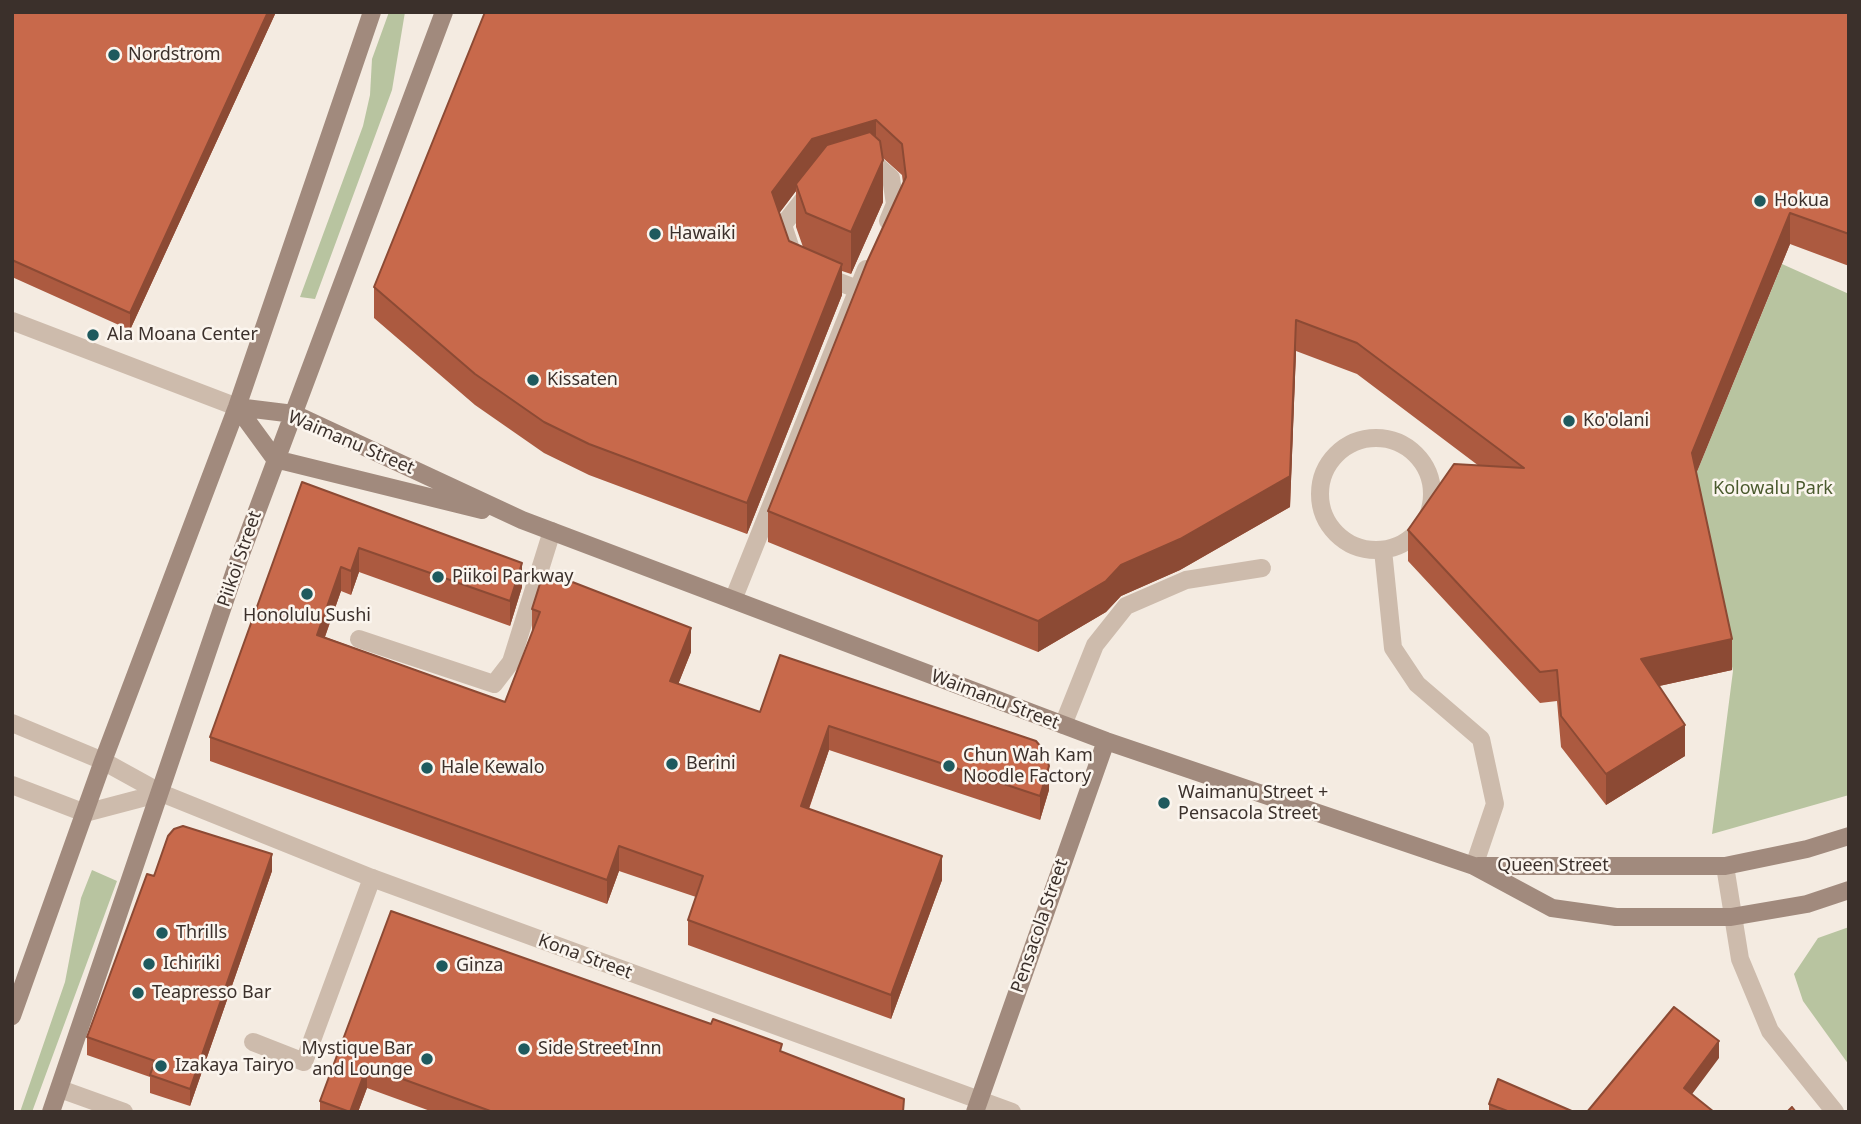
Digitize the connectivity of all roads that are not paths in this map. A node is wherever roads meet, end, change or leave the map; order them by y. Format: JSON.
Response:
{"nodes":[{"id":1,"x":372,"y":12,"type":"edge"},
{"id":2,"x":444,"y":12,"type":"edge"},
{"id":3,"x":847,"y":170,"type":"edge"},
{"id":4,"x":820,"y":178,"type":"edge"},
{"id":5,"x":857,"y":289,"type":"junction"},
{"id":6,"x":12,"y":321,"type":"edge"},
{"id":7,"x":12,"y":329,"type":"edge"},
{"id":8,"x":32,"y":329,"type":"junction"},
{"id":9,"x":237,"y":408,"type":"junction"},
{"id":10,"x":294,"y":414,"type":"junction"},
{"id":11,"x":275,"y":459,"type":"junction"},
{"id":12,"x":522,"y":520,"type":"junction"},
{"id":13,"x":552,"y":531,"type":"junction"},
{"id":14,"x":1383,"y":550,"type":"junction"},
{"id":15,"x":1262,"y":568,"type":"dead end"},
{"id":16,"x":733,"y":600,"type":"junction"},
{"id":17,"x":359,"y":639,"type":"dead end"},
{"id":18,"x":12,"y":723,"type":"edge"},
{"id":19,"x":1063,"y":725,"type":"junction"},
{"id":20,"x":1106,"y":741,"type":"junction"},
{"id":21,"x":103,"y":761,"type":"junction"},
{"id":22,"x":12,"y":785,"type":"edge"},
{"id":23,"x":161,"y":793,"type":"junction"},
{"id":24,"x":85,"y":813,"type":"junction"},
{"id":25,"x":1849,"y":836,"type":"edge"},
{"id":26,"x":1474,"y":866,"type":"junction"},
{"id":27,"x":1725,"y":866,"type":"junction"},
{"id":28,"x":372,"y":878,"type":"junction"},
{"id":29,"x":1849,"y":890,"type":"edge"},
{"id":30,"x":1731,"y":917,"type":"junction"},
{"id":31,"x":12,"y":1016,"type":"edge"},
{"id":32,"x":253,"y":1042,"type":"dead end"},
{"id":33,"x":60,"y":1089,"type":"junction"},
{"id":34,"x":976,"y":1107,"type":"edge"},
{"id":35,"x":51,"y":1112,"type":"edge"},
{"id":36,"x":124,"y":1112,"type":"edge"},
{"id":37,"x":1012,"y":1112,"type":"edge"},
{"id":38,"x":1835,"y":1112,"type":"edge"}],
"edges":[{"from":1,"to":9,"type":"street"},
{"from":2,"to":10,"type":"street","name":"Piikoi Street"},
{"from":3,"to":5,"type":"street"},
{"from":4,"to":5,"type":"street"},
{"from":5,"to":16,"type":"street"},
{"from":6,"to":8,"type":"street"},
{"from":7,"to":8,"type":"street"},
{"from":8,"to":9,"type":"street"},
{"from":9,"to":10,"type":"street","name":"Waimanu Street"},
{"from":9,"to":11,"type":"street"},
{"from":9,"to":21,"type":"street"},
{"from":10,"to":11,"type":"street","name":"Piikoi Street"},
{"from":10,"to":12,"type":"street","name":"Waimanu Street"},
{"from":11,"to":12,"type":"street","name":"Waimanu Street"},
{"from":11,"to":23,"type":"street","name":"Piikoi Street"},
{"from":12,"to":13,"type":"street","name":"Waimanu Street"},
{"from":13,"to":16,"type":"street","name":"Waimanu Street"},
{"from":13,"to":17,"type":"street"},
{"from":14,"to":14,"type":"street"},
{"from":14,"to":26,"type":"street"},
{"from":15,"to":19,"type":"street"},
{"from":16,"to":19,"type":"street","name":"Waimanu Street"},
{"from":18,"to":21,"type":"street","name":"Kona Street"},
{"from":19,"to":20,"type":"street","name":"Waimanu Street"},
{"from":20,"to":26,"type":"street","name":"Waimanu Street"},
{"from":20,"to":34,"type":"street","name":"Pensacola Street"},
{"from":21,"to":23,"type":"street","name":"Kona Street"},
{"from":21,"to":24,"type":"street"},
{"from":22,"to":24,"type":"street"},
{"from":23,"to":24,"type":"street"},
{"from":23,"to":28,"type":"street","name":"Kona Street"},
{"from":23,"to":33,"type":"street","name":"Piikoi Street"},
{"from":24,"to":31,"type":"street"},
{"from":25,"to":27,"type":"street","name":"Queen Street"},
{"from":26,"to":27,"type":"street","name":"Queen Street"},
{"from":26,"to":30,"type":"street","name":"Queen Street"},
{"from":27,"to":30,"type":"street"},
{"from":28,"to":32,"type":"street"},
{"from":28,"to":34,"type":"street","name":"Kona Street"},
{"from":29,"to":30,"type":"street","name":"Queen Street"},
{"from":30,"to":38,"type":"street"},
{"from":33,"to":35,"type":"street","name":"Piikoi Street"},
{"from":33,"to":36,"type":"street"},
{"from":34,"to":37,"type":"street","name":"Kona Street"}]}
